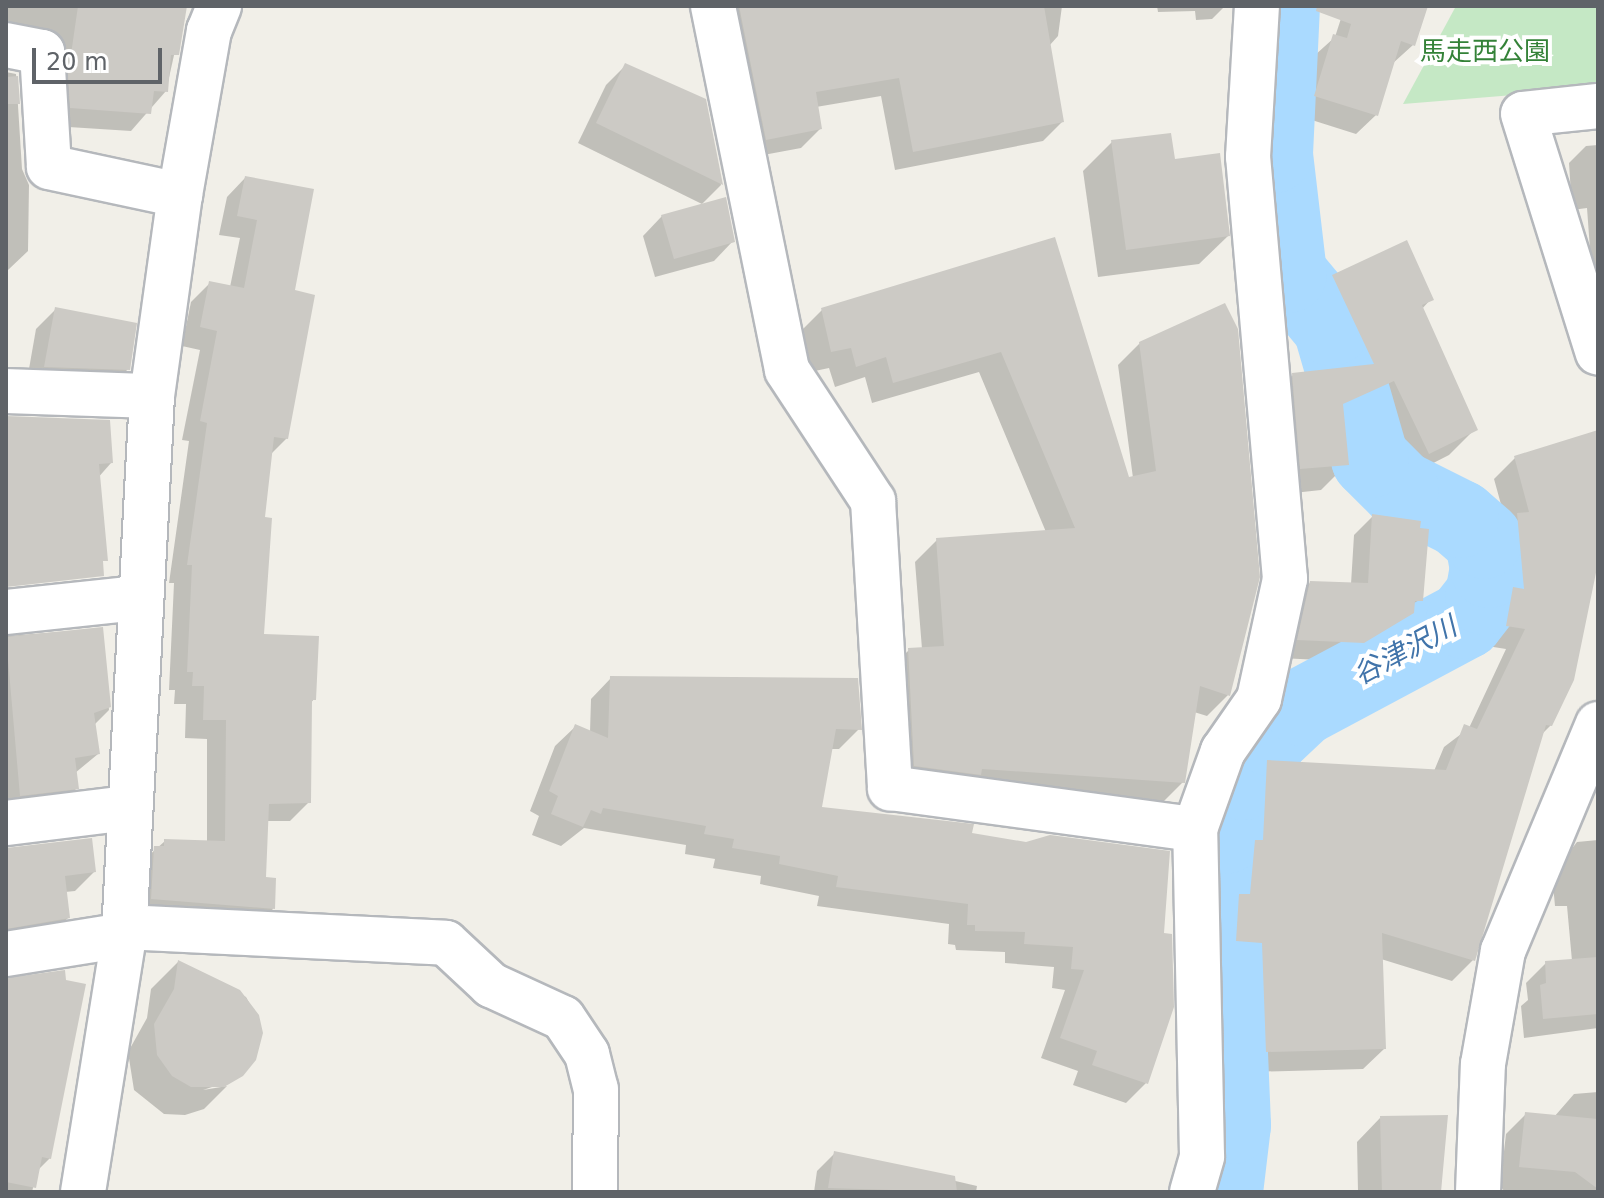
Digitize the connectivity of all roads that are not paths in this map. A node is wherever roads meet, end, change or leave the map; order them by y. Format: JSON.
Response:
{"nodes":[{"id":1,"x":219,"y":6,"type":"edge"},
{"id":2,"x":713,"y":6,"type":"edge"},
{"id":3,"x":1257,"y":6,"type":"edge"},
{"id":4,"x":6,"y":45,"type":"edge"},
{"id":5,"x":1598,"y":106,"type":"edge"},
{"id":6,"x":180,"y":195,"type":"junction"},
{"id":7,"x":1596,"y":343,"type":"edge"},
{"id":8,"x":6,"y":391,"type":"edge"},
{"id":9,"x":152,"y":396,"type":"junction"},
{"id":10,"x":138,"y":598,"type":"junction"},
{"id":11,"x":6,"y":612,"type":"edge"},
{"id":12,"x":1598,"y":724,"type":"edge"},
{"id":13,"x":1583,"y":789,"type":"edge"},
{"id":14,"x":129,"y":808,"type":"junction"},
{"id":15,"x":6,"y":823,"type":"edge"},
{"id":16,"x":1195,"y":829,"type":"junction"},
{"id":17,"x":124,"y":931,"type":"junction"},
{"id":18,"x":6,"y":954,"type":"edge"},
{"id":19,"x":83,"y":1192,"type":"edge"},
{"id":20,"x":595,"y":1192,"type":"edge"},
{"id":21,"x":1192,"y":1192,"type":"edge"},
{"id":22,"x":1478,"y":1192,"type":"edge"}],
"edges":[{"from":1,"to":6,"type":"street"},
{"from":2,"to":16,"type":"street"},
{"from":3,"to":16,"type":"street"},
{"from":4,"to":6,"type":"street"},
{"from":5,"to":7,"type":"street"},
{"from":6,"to":9,"type":"street"},
{"from":8,"to":9,"type":"street"},
{"from":9,"to":10,"type":"street"},
{"from":10,"to":11,"type":"street"},
{"from":10,"to":14,"type":"street"},
{"from":12,"to":13,"type":"street"},
{"from":13,"to":22,"type":"street"},
{"from":14,"to":15,"type":"street"},
{"from":14,"to":17,"type":"street"},
{"from":16,"to":21,"type":"street"},
{"from":17,"to":18,"type":"street"},
{"from":17,"to":19,"type":"street"},
{"from":17,"to":20,"type":"street"}]}
